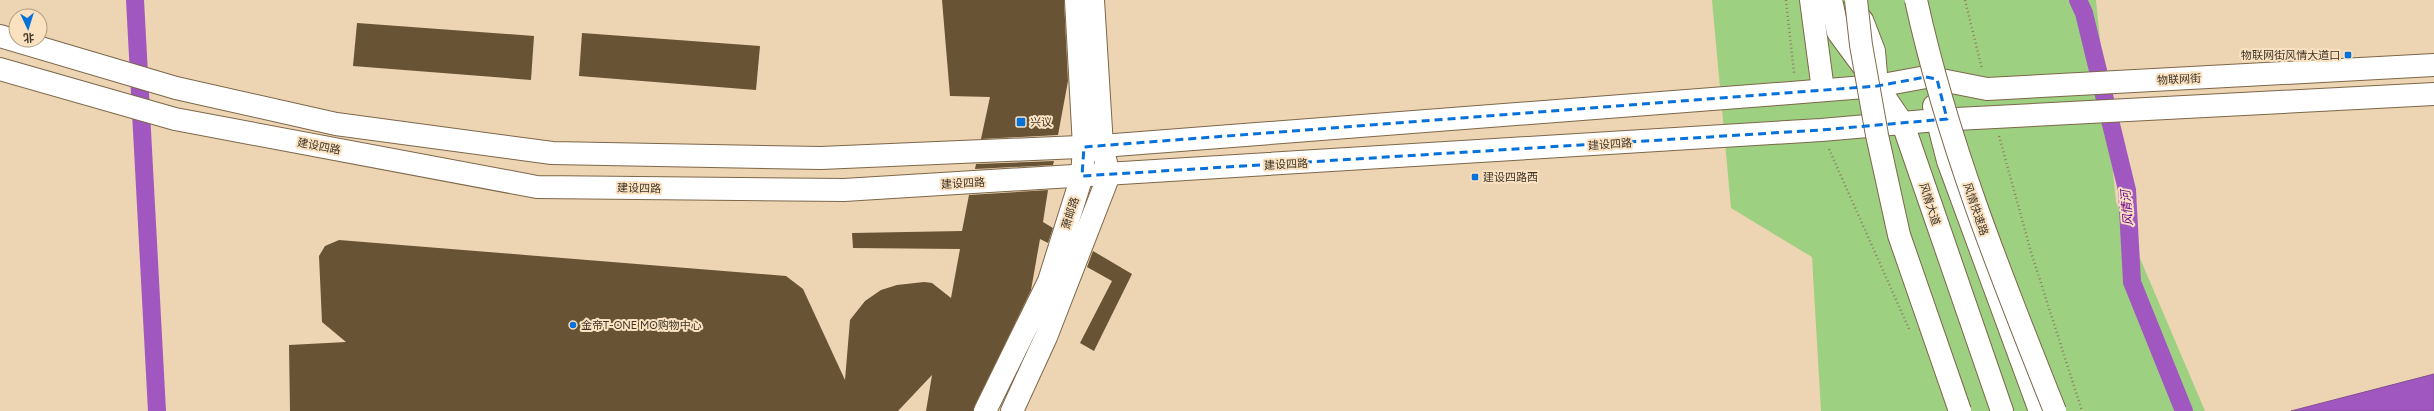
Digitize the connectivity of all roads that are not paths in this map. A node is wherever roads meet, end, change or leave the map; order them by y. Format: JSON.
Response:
{"nodes":[{"id":1,"x":1076,"y":0,"type":"edge"},
{"id":2,"x":1093,"y":0,"type":"edge"},
{"id":3,"x":1811,"y":0,"type":"edge"},
{"id":4,"x":1830,"y":0,"type":"edge"},
{"id":5,"x":1856,"y":0,"type":"edge"},
{"id":6,"x":1912,"y":4,"type":"edge"},
{"id":7,"x":0,"y":36,"type":"edge"},
{"id":8,"x":2434,"y":65,"type":"edge"},
{"id":9,"x":0,"y":69,"type":"edge"},
{"id":10,"x":1926,"y":78,"type":"junction"},
{"id":11,"x":1877,"y":86,"type":"junction"},
{"id":12,"x":1823,"y":90,"type":"junction"},
{"id":13,"x":2434,"y":94,"type":"edge"},
{"id":14,"x":1937,"y":120,"type":"junction"},
{"id":15,"x":1903,"y":124,"type":"junction"},
{"id":16,"x":1093,"y":146,"type":"junction"},
{"id":17,"x":1109,"y":175,"type":"junction"},
{"id":18,"x":1082,"y":176,"type":"junction"},
{"id":19,"x":985,"y":411,"type":"edge"},
{"id":20,"x":1012,"y":411,"type":"edge"},
{"id":21,"x":1960,"y":411,"type":"edge"},
{"id":22,"x":2002,"y":411,"type":"edge"},
{"id":23,"x":2040,"y":411,"type":"edge"},
{"id":24,"x":2055,"y":411,"type":"edge"}],
"edges":[{"from":1,"to":16,"type":"main road","name":"萧邮路"},
{"from":2,"to":16,"type":"main road"},
{"from":3,"to":12,"type":"main road"},
{"from":4,"to":11,"type":"main road"},
{"from":5,"to":11,"type":"main road","name":"风情大道"},
{"from":5,"to":21,"type":"main road","bridge":true},
{"from":6,"to":10,"type":"main road"},
{"from":6,"to":24,"type":"main road","name":"风情快速路","bridge":true},
{"from":7,"to":16,"type":"main road"},
{"from":8,"to":10,"type":"main road","name":"物联网街"},
{"from":9,"to":18,"type":"main road","name":"建设四路"},
{"from":10,"to":11,"type":"main road"},
{"from":10,"to":14,"type":"main road"},
{"from":11,"to":12,"type":"main road"},
{"from":11,"to":15,"type":"main road","name":"风情大道"},
{"from":12,"to":16,"type":"main road"},
{"from":13,"to":14,"type":"main road"},
{"from":14,"to":15,"type":"main road","name":"建设四路"},
{"from":14,"to":23,"type":"main road"},
{"from":15,"to":17,"type":"main road","name":"建设四路"},
{"from":15,"to":22,"type":"main road","name":"风情大道"},
{"from":16,"to":17,"type":"main road"},
{"from":16,"to":18,"type":"main road","name":"萧邮路"},
{"from":17,"to":18,"type":"main road","name":"建设四路"},
{"from":17,"to":20,"type":"main road"},
{"from":18,"to":19,"type":"main road","name":"萧邮路"}]}
